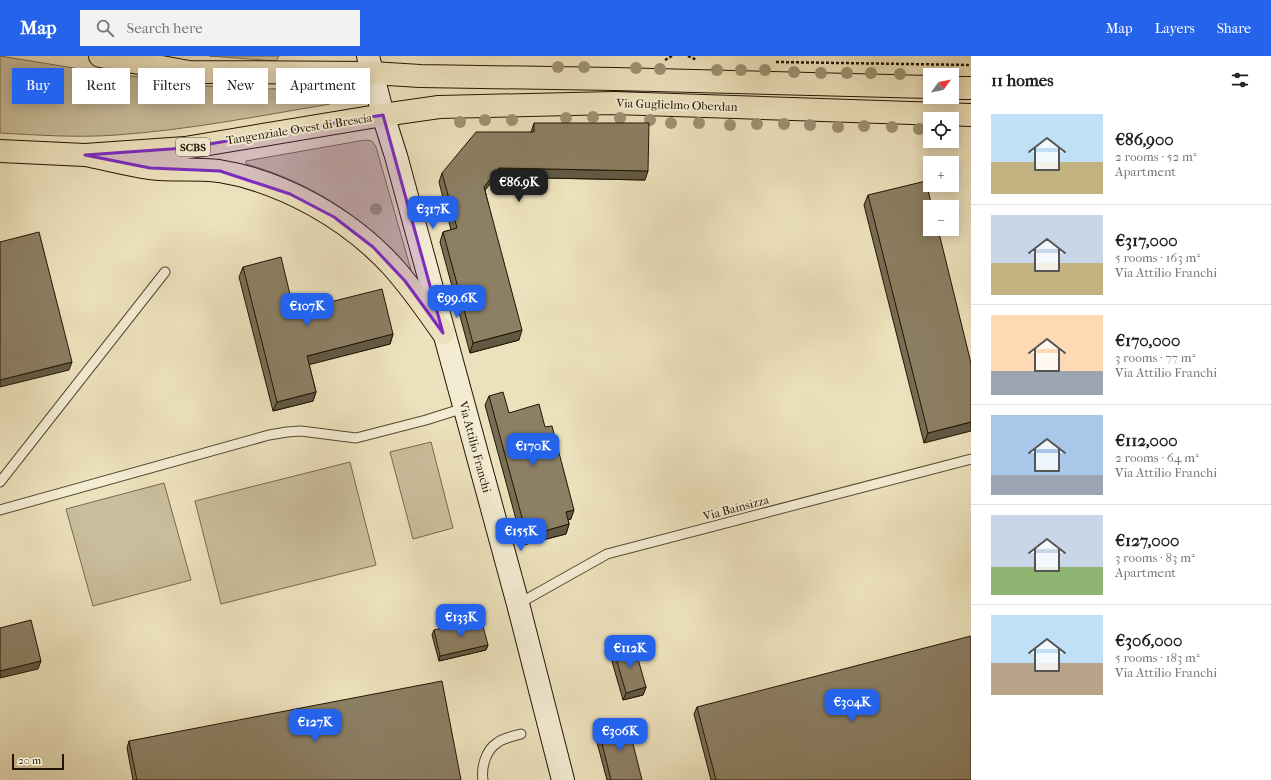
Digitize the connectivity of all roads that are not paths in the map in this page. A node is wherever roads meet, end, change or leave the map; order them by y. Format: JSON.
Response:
{"nodes":[{"id":1,"x":100,"y":56,"type":"edge"},
{"id":2,"x":370,"y":65,"type":"edge"},
{"id":3,"x":923,"y":87,"type":"edge"},
{"id":4,"x":959,"y":88,"type":"edge"},
{"id":5,"x":971,"y":88,"type":"edge"},
{"id":6,"x":383,"y":115,"type":"junction"},
{"id":7,"x":971,"y":115,"type":"edge"},
{"id":8,"x":0,"y":151,"type":"edge"},
{"id":9,"x":85,"y":155,"type":"junction"},
{"id":10,"x":165,"y":272,"type":"dead end"},
{"id":11,"x":443,"y":333,"type":"junction"},
{"id":12,"x":464,"y":408,"type":"junction"},
{"id":13,"x":971,"y":459,"type":"edge"},
{"id":14,"x":0,"y":482,"type":"edge"},
{"id":15,"x":0,"y":510,"type":"edge"},
{"id":16,"x":518,"y":604,"type":"junction"},
{"id":17,"x":521,"y":734,"type":"dead end"},
{"id":18,"x":483,"y":780,"type":"edge"},
{"id":19,"x":563,"y":780,"type":"edge"}],
"edges":[{"from":1,"to":2,"type":"main road"},
{"from":2,"to":3,"type":"main road","name":"Via Guglielmo Oberdan"},
{"from":2,"to":6,"type":"street","name":"Via Attilio Franchi"},
{"from":4,"to":5,"type":"main road"},
{"from":6,"to":7,"type":"main road","name":"Via Guglielmo Oberdan"},
{"from":6,"to":9,"type":"main road","name":"Tangenziale Ovest di Brescia","number":"SCBS"},
{"from":6,"to":11,"type":"street","name":"Via Attilio Franchi"},
{"from":8,"to":9,"type":"main road","name":"Tangenziale Ovest di Brescia","number":"SCBS"},
{"from":9,"to":11,"type":"main road"},
{"from":10,"to":14,"type":"lane"},
{"from":11,"to":12,"type":"street","name":"Via Attilio Franchi"},
{"from":12,"to":15,"type":"lane"},
{"from":12,"to":16,"type":"street","name":"Via Attilio Franchi"},
{"from":13,"to":16,"type":"lane","name":"Via Bainsizza"},
{"from":16,"to":19,"type":"street","name":"Via Attilio Franchi"},
{"from":17,"to":18,"type":"lane"}]}
